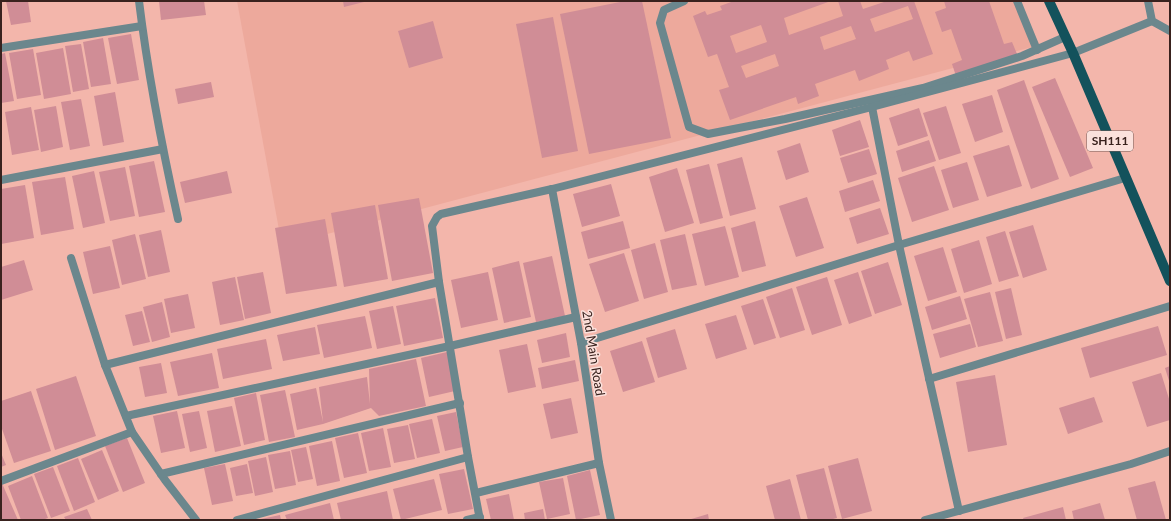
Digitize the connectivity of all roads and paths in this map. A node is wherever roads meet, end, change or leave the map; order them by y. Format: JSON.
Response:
{"nodes":[{"id":1,"x":139,"y":1,"type":"edge"},
{"id":2,"x":684,"y":1,"type":"edge"},
{"id":3,"x":1017,"y":1,"type":"edge"},
{"id":4,"x":1049,"y":1,"type":"edge"},
{"id":5,"x":1148,"y":1,"type":"edge"},
{"id":6,"x":1152,"y":21,"type":"junction"},
{"id":7,"x":142,"y":26,"type":"junction"},
{"id":8,"x":1170,"y":31,"type":"edge"},
{"id":9,"x":1065,"y":37,"type":"junction"},
{"id":10,"x":1,"y":48,"type":"edge"},
{"id":11,"x":1038,"y":50,"type":"junction"},
{"id":12,"x":1073,"y":53,"type":"junction"},
{"id":13,"x":872,"y":107,"type":"junction"},
{"id":14,"x":163,"y":149,"type":"junction"},
{"id":15,"x":1126,"y":178,"type":"junction"},
{"id":16,"x":1,"y":180,"type":"edge"},
{"id":17,"x":552,"y":189,"type":"junction"},
{"id":18,"x":178,"y":219,"type":"dead end"},
{"id":19,"x":899,"y":245,"type":"junction"},
{"id":20,"x":71,"y":258,"type":"dead end"},
{"id":21,"x":1170,"y":281,"type":"edge"},
{"id":22,"x":439,"y":282,"type":"junction"},
{"id":23,"x":1170,"y":306,"type":"edge"},
{"id":24,"x":576,"y":317,"type":"junction"},
{"id":25,"x":581,"y":343,"type":"junction"},
{"id":26,"x":450,"y":346,"type":"junction"},
{"id":27,"x":105,"y":365,"type":"junction"},
{"id":28,"x":929,"y":379,"type":"junction"},
{"id":29,"x":460,"y":403,"type":"junction"},
{"id":30,"x":126,"y":416,"type":"junction"},
{"id":31,"x":132,"y":432,"type":"junction"},
{"id":32,"x":1170,"y":452,"type":"edge"},
{"id":33,"x":468,"y":457,"type":"junction"},
{"id":34,"x":599,"y":463,"type":"junction"},
{"id":35,"x":161,"y":474,"type":"junction"},
{"id":36,"x":1,"y":481,"type":"edge"},
{"id":37,"x":476,"y":493,"type":"junction"},
{"id":38,"x":959,"y":510,"type":"junction"},
{"id":39,"x":480,"y":518,"type":"edge"},
{"id":40,"x":196,"y":520,"type":"edge"},
{"id":41,"x":237,"y":520,"type":"edge"},
{"id":42,"x":466,"y":520,"type":"edge"},
{"id":43,"x":611,"y":520,"type":"edge"},
{"id":44,"x":925,"y":520,"type":"edge"}],
"edges":[{"from":1,"to":7,"type":"street"},
{"from":2,"to":11,"type":"street"},
{"from":3,"to":11,"type":"street"},
{"from":4,"to":9,"type":"main road","number":"SH111"},
{"from":5,"to":6,"type":"street"},
{"from":6,"to":8,"type":"street"},
{"from":6,"to":12,"type":"street"},
{"from":7,"to":10,"type":"street"},
{"from":7,"to":14,"type":"street"},
{"from":9,"to":11,"type":"street"},
{"from":9,"to":12,"type":"main road","number":"SH111"},
{"from":12,"to":13,"type":"street"},
{"from":12,"to":15,"type":"main road","number":"SH111"},
{"from":13,"to":17,"type":"street"},
{"from":13,"to":19,"type":"street"},
{"from":14,"to":16,"type":"street"},
{"from":14,"to":18,"type":"street"},
{"from":15,"to":19,"type":"street"},
{"from":15,"to":21,"type":"main road","number":"SH111"},
{"from":17,"to":22,"type":"street"},
{"from":17,"to":24,"type":"street","name":"2nd Main Road"},
{"from":19,"to":25,"type":"street"},
{"from":19,"to":28,"type":"street"},
{"from":20,"to":27,"type":"street"},
{"from":22,"to":26,"type":"street"},
{"from":22,"to":27,"type":"street"},
{"from":23,"to":28,"type":"street"},
{"from":24,"to":25,"type":"street","name":"2nd Main Road"},
{"from":24,"to":26,"type":"street"},
{"from":25,"to":34,"type":"street","name":"2nd Main Road"},
{"from":26,"to":29,"type":"street"},
{"from":26,"to":30,"type":"street"},
{"from":27,"to":30,"type":"street"},
{"from":28,"to":38,"type":"street"},
{"from":29,"to":33,"type":"street"},
{"from":29,"to":35,"type":"street"},
{"from":30,"to":31,"type":"street"},
{"from":31,"to":35,"type":"street"},
{"from":31,"to":36,"type":"street"},
{"from":32,"to":38,"type":"street"},
{"from":33,"to":37,"type":"street"},
{"from":33,"to":41,"type":"street"},
{"from":34,"to":37,"type":"street"},
{"from":34,"to":43,"type":"street","name":"2nd Main Road"},
{"from":35,"to":40,"type":"street"},
{"from":37,"to":39,"type":"street"},
{"from":38,"to":44,"type":"street"},
{"from":39,"to":42,"type":"street"}]}
